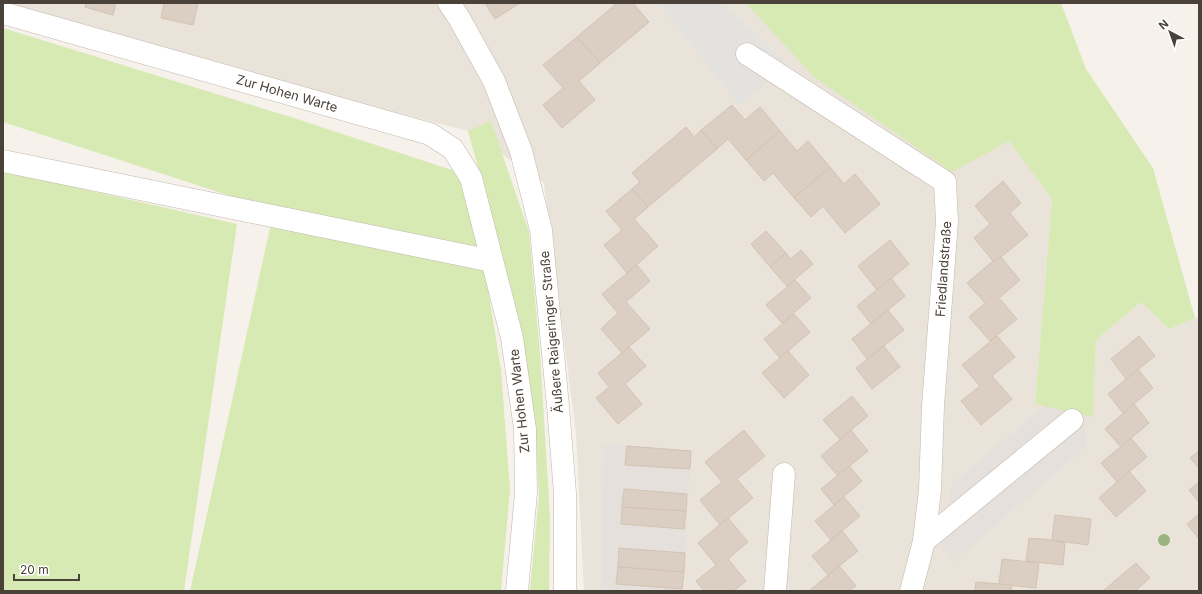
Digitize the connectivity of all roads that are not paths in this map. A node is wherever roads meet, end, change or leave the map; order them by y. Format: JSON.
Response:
{"nodes":[{"id":1,"x":449,"y":3,"type":"edge"},
{"id":2,"x":3,"y":12,"type":"edge"},
{"id":3,"x":747,"y":54,"type":"dead end"},
{"id":4,"x":3,"y":161,"type":"edge"},
{"id":5,"x":492,"y":261,"type":"junction"},
{"id":6,"x":1072,"y":420,"type":"dead end"},
{"id":7,"x":784,"y":474,"type":"dead end"},
{"id":8,"x":924,"y":540,"type":"junction"},
{"id":9,"x":517,"y":591,"type":"edge"},
{"id":10,"x":565,"y":591,"type":"edge"},
{"id":11,"x":775,"y":591,"type":"edge"},
{"id":12,"x":911,"y":591,"type":"edge"}],
"edges":[{"from":1,"to":10,"type":"street","name":"Äußere Raigeringer Straße"},
{"from":2,"to":5,"type":"street","name":"Zur Hohen Warte"},
{"from":3,"to":8,"type":"street","name":"Friedlandstraße"},
{"from":4,"to":5,"type":"street"},
{"from":5,"to":9,"type":"street","name":"Zur Hohen Warte"},
{"from":6,"to":8,"type":"street"},
{"from":7,"to":11,"type":"street"},
{"from":8,"to":12,"type":"street","name":"Friedlandstraße"}]}
